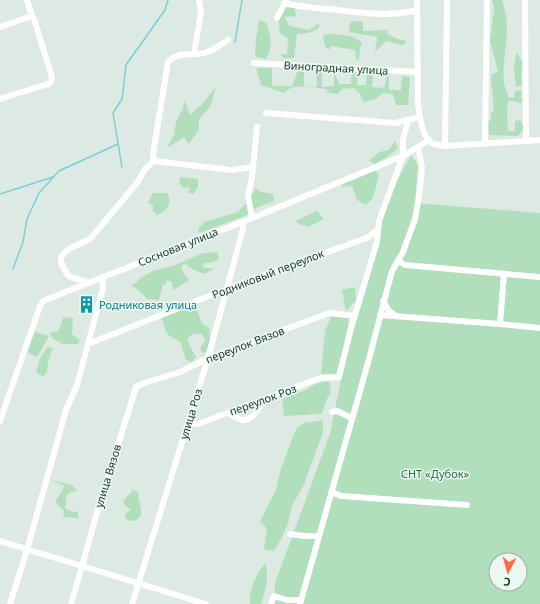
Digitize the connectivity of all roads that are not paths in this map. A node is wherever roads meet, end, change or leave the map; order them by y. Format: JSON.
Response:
{"nodes":[{"id":1,"x":27,"y":0,"type":"edge"},
{"id":2,"x":198,"y":0,"type":"edge"},
{"id":3,"x":417,"y":0,"type":"edge"},
{"id":4,"x":447,"y":0,"type":"edge"},
{"id":5,"x":487,"y":0,"type":"edge"},
{"id":6,"x":525,"y":0,"type":"edge"},
{"id":7,"x":286,"y":1,"type":"edge"},
{"id":8,"x":417,"y":10,"type":"junction"},
{"id":9,"x":32,"y":16,"type":"junction"},
{"id":10,"x":277,"y":18,"type":"dead end"},
{"id":11,"x":0,"y":27,"type":"edge"},
{"id":12,"x":228,"y":40,"type":"dead end"},
{"id":13,"x":194,"y":54,"type":"junction"},
{"id":14,"x":254,"y":63,"type":"dead end"},
{"id":15,"x":418,"y":72,"type":"junction"},
{"id":16,"x":0,"y":99,"type":"edge"},
{"id":17,"x":266,"y":113,"type":"dead end"},
{"id":18,"x":420,"y":117,"type":"junction"},
{"id":19,"x":408,"y":121,"type":"junction"},
{"id":20,"x":257,"y":127,"type":"dead end"},
{"id":21,"x":428,"y":140,"type":"junction"},
{"id":22,"x":540,"y":140,"type":"edge"},
{"id":23,"x":526,"y":141,"type":"junction"},
{"id":24,"x":485,"y":144,"type":"junction"},
{"id":25,"x":445,"y":146,"type":"junction"},
{"id":26,"x":418,"y":147,"type":"junction"},
{"id":27,"x":403,"y":156,"type":"junction"},
{"id":28,"x":154,"y":161,"type":"junction"},
{"id":29,"x":253,"y":167,"type":"junction"},
{"id":30,"x":252,"y":218,"type":"junction"},
{"id":31,"x":242,"y":222,"type":"junction"},
{"id":32,"x":378,"y":229,"type":"junction"},
{"id":33,"x":398,"y":262,"type":"junction"},
{"id":34,"x":504,"y":274,"type":"junction"},
{"id":35,"x":540,"y":277,"type":"edge"},
{"id":36,"x":102,"y":278,"type":"junction"},
{"id":37,"x":86,"y":284,"type":"junction"},
{"id":38,"x":227,"y":289,"type":"junction"},
{"id":39,"x":383,"y":301,"type":"junction"},
{"id":40,"x":356,"y":316,"type":"junction"},
{"id":41,"x":380,"y":316,"type":"junction"},
{"id":42,"x":398,"y":316,"type":"junction"},
{"id":43,"x":500,"y":324,"type":"junction"},
{"id":44,"x":540,"y":328,"type":"edge"},
{"id":45,"x":88,"y":344,"type":"junction"},
{"id":46,"x":208,"y":358,"type":"junction"},
{"id":47,"x":136,"y":387,"type":"joint"},
{"id":48,"x":263,"y":399,"type":"junction"},
{"id":49,"x":1,"y":410,"type":"edge"},
{"id":50,"x":228,"y":412,"type":"junction"},
{"id":51,"x":332,"y":412,"type":"dead end"},
{"id":52,"x":352,"y":418,"type":"junction"},
{"id":53,"x":0,"y":421,"type":"edge"},
{"id":54,"x":188,"y":423,"type":"junction"},
{"id":55,"x":332,"y":492,"type":"junction"},
{"id":56,"x":467,"y":505,"type":"dead end"},
{"id":57,"x":290,"y":534,"type":"dead end"},
{"id":58,"x":319,"y":536,"type":"junction"},
{"id":59,"x":0,"y":541,"type":"edge"},
{"id":60,"x":27,"y":550,"type":"junction"},
{"id":61,"x":82,"y":566,"type":"junction"},
{"id":62,"x":138,"y":583,"type":"junction"},
{"id":63,"x":301,"y":602,"type":"edge"},
{"id":64,"x":10,"y":604,"type":"edge"},
{"id":65,"x":71,"y":604,"type":"edge"},
{"id":66,"x":132,"y":604,"type":"edge"},
{"id":67,"x":206,"y":604,"type":"edge"},
{"id":68,"x":271,"y":604,"type":"edge"}],
"edges":[{"from":1,"to":9,"type":"street"},
{"from":2,"to":13,"type":"street"},
{"from":3,"to":8,"type":"street"},
{"from":4,"to":25,"type":"street"},
{"from":5,"to":24,"type":"street"},
{"from":6,"to":23,"type":"street"},
{"from":7,"to":8,"type":"street"},
{"from":7,"to":10,"type":"street"},
{"from":8,"to":15,"type":"street"},
{"from":9,"to":11,"type":"street"},
{"from":9,"to":16,"type":"street"},
{"from":12,"to":13,"type":"street"},
{"from":13,"to":28,"type":"street"},
{"from":14,"to":15,"type":"street","name":"Виноградная улица"},
{"from":15,"to":18,"type":"street"},
{"from":17,"to":19,"type":"street"},
{"from":18,"to":19,"type":"street"},
{"from":18,"to":21,"type":"street"},
{"from":19,"to":27,"type":"street"},
{"from":20,"to":29,"type":"street"},
{"from":21,"to":25,"type":"street"},
{"from":21,"to":26,"type":"street","name":"Сосновая улица"},
{"from":22,"to":23,"type":"street"},
{"from":23,"to":24,"type":"street"},
{"from":24,"to":25,"type":"street"},
{"from":26,"to":27,"type":"street","name":"Сосновая улица"},
{"from":26,"to":33,"type":"street"},
{"from":27,"to":30,"type":"street","name":"Сосновая улица"},
{"from":27,"to":32,"type":"street"},
{"from":28,"to":29,"type":"street"},
{"from":28,"to":37,"type":"street"},
{"from":29,"to":30,"type":"street"},
{"from":30,"to":31,"type":"street","name":"Сосновая улица"},
{"from":31,"to":36,"type":"street","name":"Сосновая улица"},
{"from":31,"to":38,"type":"street","name":"улица Роз"},
{"from":32,"to":38,"type":"street","name":"Родниковый переулок"},
{"from":32,"to":40,"type":"street"},
{"from":33,"to":34,"type":"street"},
{"from":33,"to":39,"type":"street"},
{"from":34,"to":35,"type":"street"},
{"from":34,"to":43,"type":"street"},
{"from":36,"to":37,"type":"street","name":"Сосновая улица"},
{"from":36,"to":45,"type":"street"},
{"from":37,"to":49,"type":"street","name":"Сосновая улица"},
{"from":38,"to":45,"type":"street","name":"Родниковый переулок"},
{"from":38,"to":46,"type":"street","name":"улица Роз"},
{"from":39,"to":41,"type":"street"},
{"from":39,"to":42,"type":"street"},
{"from":40,"to":46,"type":"street","name":"переулок Вязов"},
{"from":40,"to":48,"type":"street","name":"переулок Роз"},
{"from":41,"to":42,"type":"street"},
{"from":41,"to":52,"type":"street"},
{"from":42,"to":43,"type":"street"},
{"from":43,"to":44,"type":"street"},
{"from":45,"to":60,"type":"street"},
{"from":46,"to":47,"type":"street","name":"переулок Вязов"},
{"from":46,"to":54,"type":"street","name":"улица Роз"},
{"from":47,"to":61,"type":"street","name":"улица Вязов"},
{"from":48,"to":50,"type":"street","name":"переулок Роз"},
{"from":48,"to":50,"type":"street"},
{"from":49,"to":53,"type":"street","name":"Сосновая улица"},
{"from":50,"to":54,"type":"street","name":"переулок Роз"},
{"from":51,"to":52,"type":"street"},
{"from":52,"to":55,"type":"street"},
{"from":54,"to":62,"type":"street","name":"улица Роз"},
{"from":55,"to":56,"type":"street"},
{"from":55,"to":58,"type":"street"},
{"from":57,"to":58,"type":"street"},
{"from":58,"to":63,"type":"street"},
{"from":59,"to":60,"type":"street"},
{"from":60,"to":61,"type":"street"},
{"from":60,"to":64,"type":"street"},
{"from":61,"to":62,"type":"street"},
{"from":61,"to":65,"type":"street","name":"улица Вязов"},
{"from":62,"to":66,"type":"street","name":"улица Роз"},
{"from":62,"to":67,"type":"street"},
{"from":63,"to":68,"type":"street"}]}
